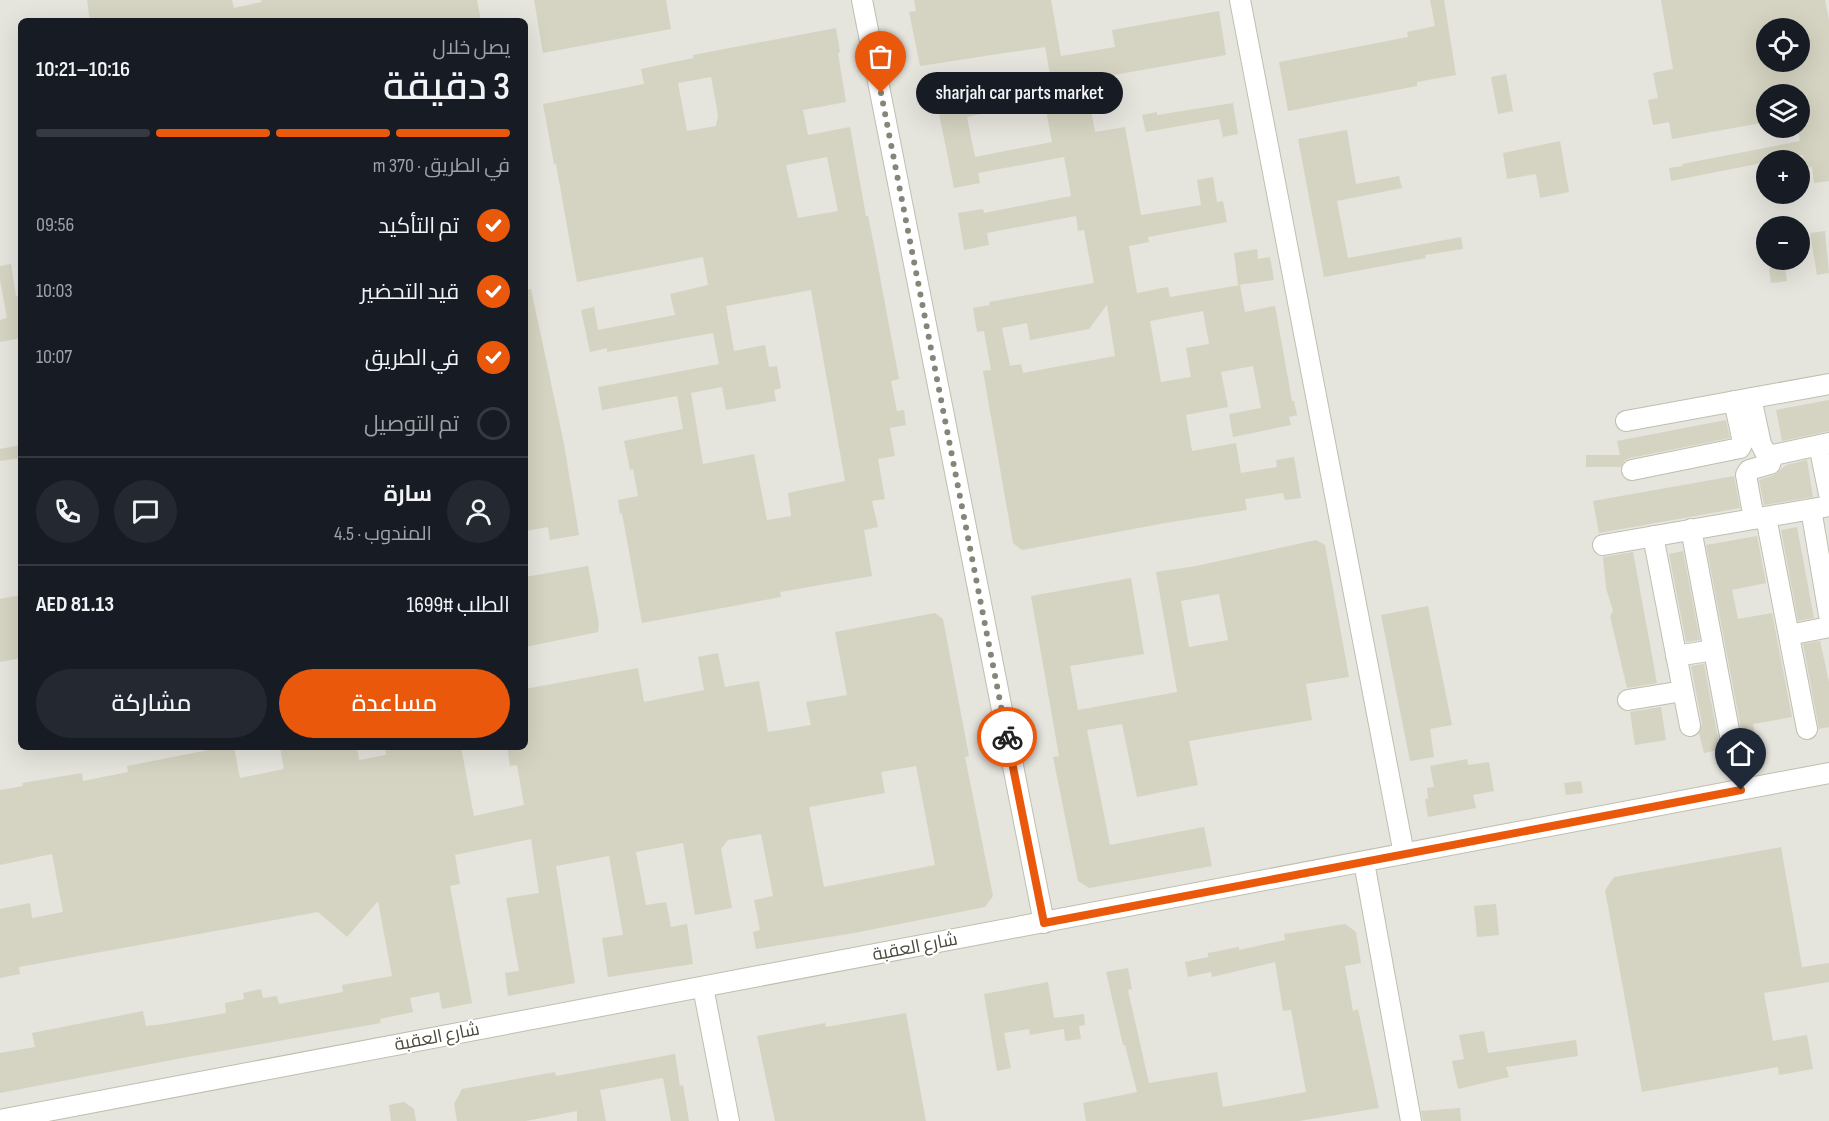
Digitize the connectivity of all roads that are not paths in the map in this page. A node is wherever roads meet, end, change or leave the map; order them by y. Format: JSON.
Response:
{"nodes":[{"id":1,"x":862,"y":0,"type":"edge"},
{"id":2,"x":1240,"y":0,"type":"edge"},
{"id":3,"x":1829,"y":384,"type":"edge"},
{"id":4,"x":1742,"y":399,"type":"junction"},
{"id":5,"x":1626,"y":421,"type":"dead end"},
{"id":6,"x":1824,"y":444,"type":"edge"},
{"id":7,"x":1773,"y":455,"type":"junction"},
{"id":8,"x":1632,"y":470,"type":"dead end"},
{"id":9,"x":1829,"y":494,"type":"edge"},
{"id":10,"x":1820,"y":507,"type":"edge"},
{"id":11,"x":1760,"y":518,"type":"junction"},
{"id":12,"x":1691,"y":530,"type":"junction"},
{"id":13,"x":1653,"y":536,"type":"junction"},
{"id":14,"x":1603,"y":545,"type":"dead end"},
{"id":15,"x":1826,"y":584,"type":"edge"},
{"id":16,"x":1829,"y":615,"type":"edge"},
{"id":17,"x":1829,"y":627,"type":"edge"},
{"id":18,"x":1789,"y":635,"type":"junction"},
{"id":19,"x":1714,"y":650,"type":"junction"},
{"id":20,"x":1676,"y":656,"type":"junction"},
{"id":21,"x":1683,"y":690,"type":"junction"},
{"id":22,"x":1628,"y":700,"type":"dead end"},
{"id":23,"x":1689,"y":726,"type":"dead end"},
{"id":24,"x":1807,"y":729,"type":"dead end"},
{"id":25,"x":1731,"y":741,"type":"dead end"},
{"id":26,"x":1829,"y":772,"type":"edge"},
{"id":27,"x":1404,"y":854,"type":"junction"},
{"id":28,"x":1364,"y":862,"type":"junction"},
{"id":29,"x":1044,"y":923,"type":"junction"},
{"id":30,"x":703,"y":987,"type":"junction"},
{"id":31,"x":0,"y":1120,"type":"edge"},
{"id":32,"x":729,"y":1121,"type":"edge"},
{"id":33,"x":1412,"y":1121,"type":"edge"}],
"edges":[{"from":1,"to":29,"type":"street"},
{"from":2,"to":27,"type":"street"},
{"from":3,"to":4,"type":"street"},
{"from":4,"to":5,"type":"street"},
{"from":4,"to":7,"type":"street"},
{"from":4,"to":8,"type":"street"},
{"from":6,"to":7,"type":"street"},
{"from":6,"to":9,"type":"street"},
{"from":7,"to":11,"type":"street"},
{"from":10,"to":11,"type":"street"},
{"from":10,"to":15,"type":"street"},
{"from":11,"to":12,"type":"street"},
{"from":11,"to":18,"type":"street"},
{"from":12,"to":13,"type":"street"},
{"from":12,"to":19,"type":"street"},
{"from":13,"to":14,"type":"street"},
{"from":13,"to":20,"type":"street"},
{"from":15,"to":16,"type":"street"},
{"from":17,"to":18,"type":"street"},
{"from":18,"to":24,"type":"street"},
{"from":19,"to":20,"type":"street"},
{"from":19,"to":25,"type":"street"},
{"from":20,"to":21,"type":"street"},
{"from":21,"to":22,"type":"street"},
{"from":21,"to":23,"type":"street"},
{"from":26,"to":27,"type":"street","name":"شارع العقبة"},
{"from":27,"to":28,"type":"street","name":"شارع العقبة"},
{"from":28,"to":29,"type":"street","name":"شارع العقبة"},
{"from":28,"to":33,"type":"street"},
{"from":29,"to":30,"type":"street","name":"شارع العقبة"},
{"from":30,"to":31,"type":"street","name":"شارع العقبة"},
{"from":30,"to":32,"type":"street"}]}
